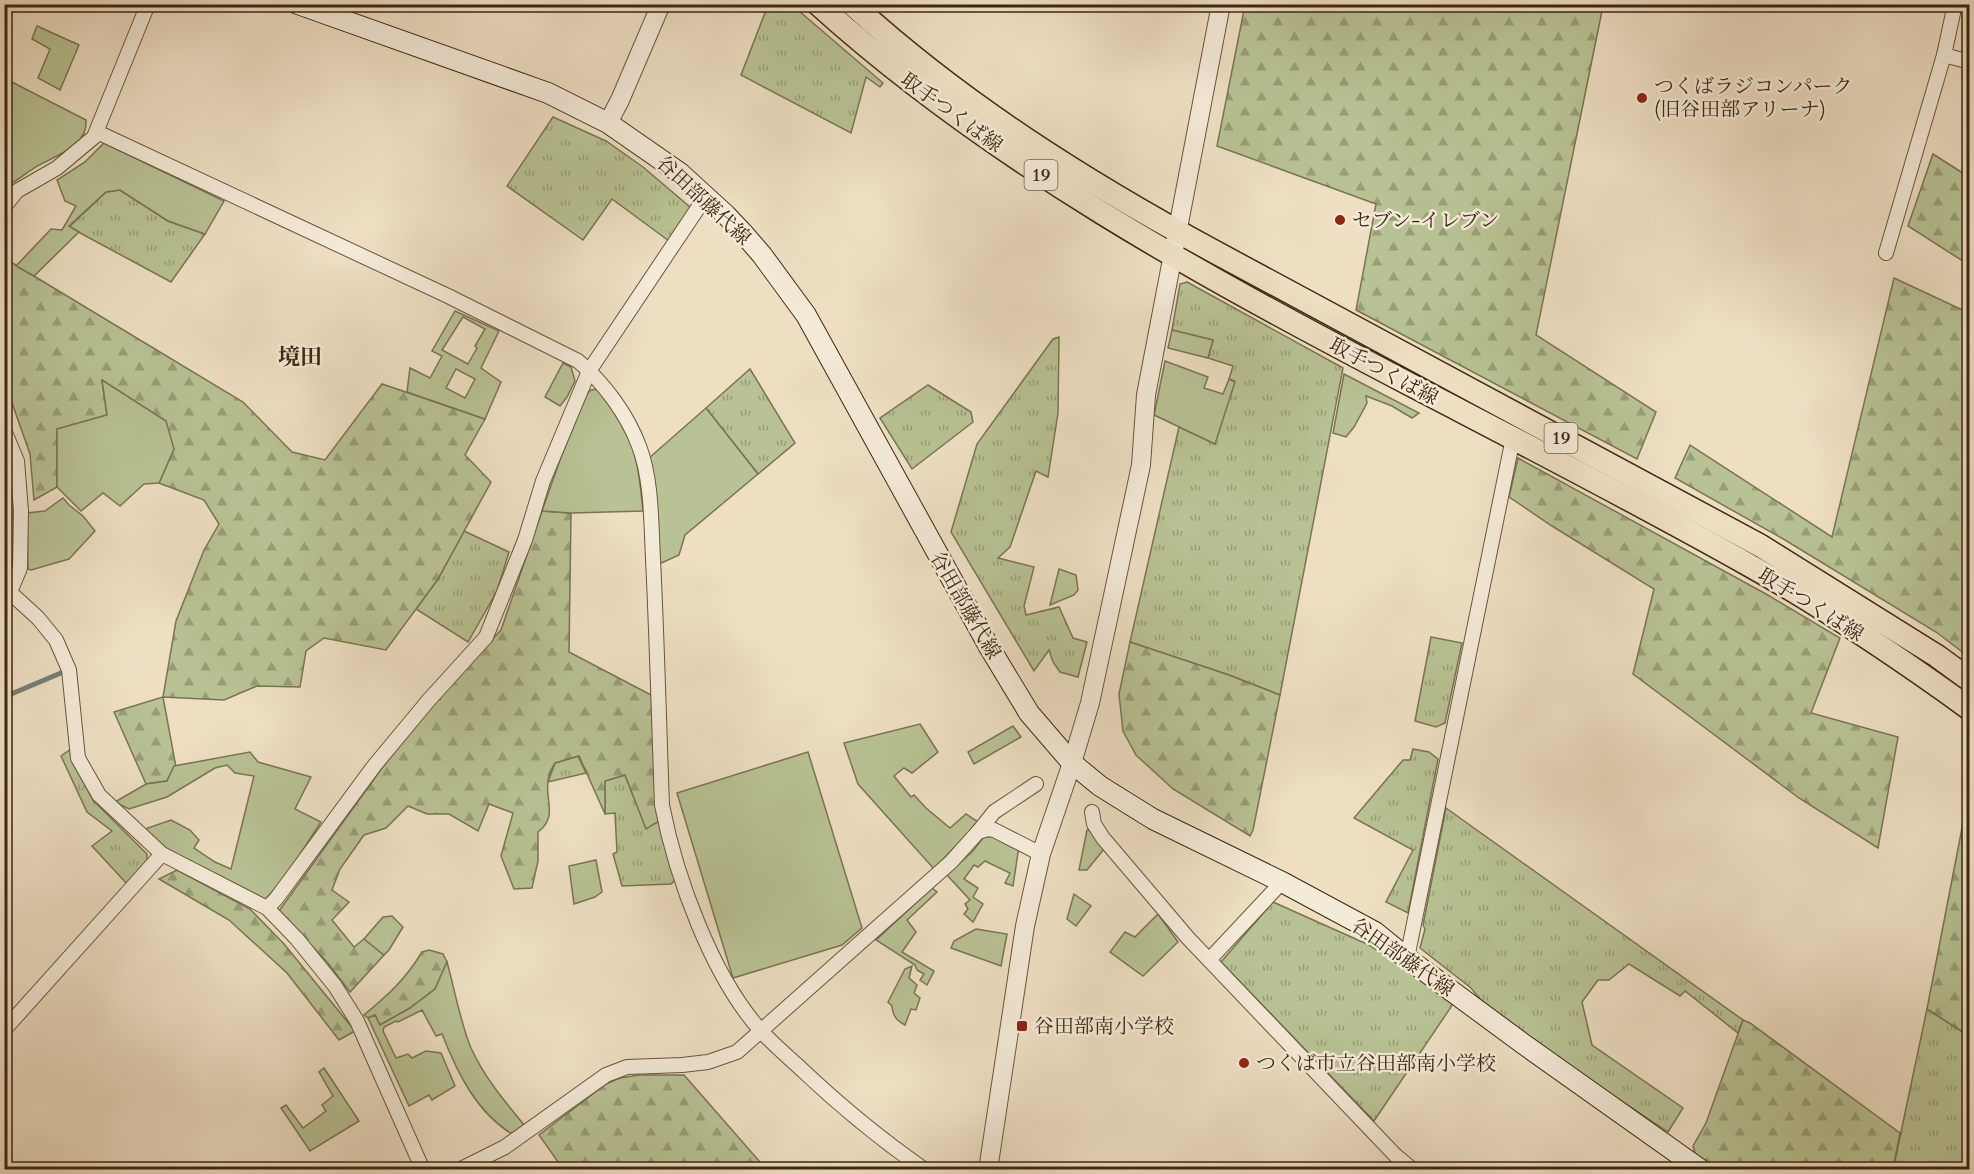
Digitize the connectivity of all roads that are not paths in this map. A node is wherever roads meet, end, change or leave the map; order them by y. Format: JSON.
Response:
{"nodes":[{"id":1,"x":148,"y":4,"type":"edge"},
{"id":2,"x":298,"y":4,"type":"edge"},
{"id":3,"x":661,"y":4,"type":"edge"},
{"id":4,"x":818,"y":4,"type":"edge"},
{"id":5,"x":852,"y":4,"type":"edge"},
{"id":6,"x":1221,"y":4,"type":"edge"},
{"id":7,"x":1955,"y":4,"type":"edge"},
{"id":8,"x":1944,"y":55,"type":"junction"},
{"id":9,"x":1970,"y":62,"type":"edge"},
{"id":10,"x":608,"y":123,"type":"junction"},
{"id":11,"x":97,"y":132,"type":"junction"},
{"id":12,"x":706,"y":196,"type":"junction"},
{"id":13,"x":4,"y":207,"type":"edge"},
{"id":14,"x":1178,"y":232,"type":"junction"},
{"id":15,"x":1886,"y":253,"type":"dead end"},
{"id":16,"x":1173,"y":257,"type":"junction"},
{"id":17,"x":589,"y":370,"type":"junction"},
{"id":18,"x":4,"y":430,"type":"edge"},
{"id":19,"x":1512,"y":438,"type":"junction"},
{"id":20,"x":7,"y":589,"type":"edge"},
{"id":21,"x":1970,"y":680,"type":"edge"},
{"id":22,"x":1970,"y":709,"type":"edge"},
{"id":23,"x":1072,"y":763,"type":"junction"},
{"id":24,"x":1036,"y":784,"type":"dead end"},
{"id":25,"x":1092,"y":812,"type":"dead end"},
{"id":26,"x":978,"y":832,"type":"junction"},
{"id":27,"x":162,"y":854,"type":"junction"},
{"id":28,"x":1041,"y":854,"type":"junction"},
{"id":29,"x":1282,"y":882,"type":"junction"},
{"id":30,"x":267,"y":908,"type":"junction"},
{"id":31,"x":1407,"y":958,"type":"junction"},
{"id":32,"x":1209,"y":960,"type":"junction"},
{"id":33,"x":4,"y":1030,"type":"edge"},
{"id":34,"x":761,"y":1032,"type":"junction"},
{"id":35,"x":423,"y":1170,"type":"edge"},
{"id":36,"x":459,"y":1170,"type":"edge"},
{"id":37,"x":925,"y":1170,"type":"edge"},
{"id":38,"x":988,"y":1170,"type":"edge"},
{"id":39,"x":1413,"y":1170,"type":"edge"},
{"id":40,"x":1701,"y":1170,"type":"edge"}],
"edges":[{"from":1,"to":11,"type":"street"},
{"from":2,"to":10,"type":"main road","name":"谷田部藤代線"},
{"from":3,"to":10,"type":"street"},
{"from":4,"to":16,"type":"main road","name":"取手つくば線","number":"19"},
{"from":5,"to":14,"type":"main road","name":"取手つくば線","number":"19"},
{"from":6,"to":14,"type":"street"},
{"from":7,"to":8,"type":"street"},
{"from":8,"to":9,"type":"street"},
{"from":8,"to":15,"type":"street"},
{"from":10,"to":12,"type":"main road","name":"谷田部藤代線"},
{"from":11,"to":13,"type":"street"},
{"from":11,"to":17,"type":"street"},
{"from":12,"to":17,"type":"street"},
{"from":12,"to":23,"type":"main road","name":"谷田部藤代線"},
{"from":14,"to":16,"type":"street"},
{"from":14,"to":21,"type":"main road","name":"取手つくば線","number":"19"},
{"from":16,"to":19,"type":"main road","name":"取手つくば線","number":"19"},
{"from":16,"to":23,"type":"street"},
{"from":17,"to":30,"type":"street"},
{"from":17,"to":34,"type":"street"},
{"from":18,"to":20,"type":"street"},
{"from":19,"to":22,"type":"main road","name":"取手つくば線","number":"19"},
{"from":19,"to":31,"type":"street"},
{"from":20,"to":27,"type":"street"},
{"from":23,"to":28,"type":"street"},
{"from":23,"to":29,"type":"main road","name":"谷田部藤代線"},
{"from":24,"to":26,"type":"street"},
{"from":25,"to":32,"type":"street"},
{"from":26,"to":28,"type":"street"},
{"from":26,"to":34,"type":"street"},
{"from":27,"to":30,"type":"street"},
{"from":27,"to":33,"type":"street"},
{"from":28,"to":38,"type":"street"},
{"from":29,"to":31,"type":"main road","name":"谷田部藤代線"},
{"from":29,"to":32,"type":"street"},
{"from":30,"to":35,"type":"street"},
{"from":31,"to":40,"type":"main road","name":"谷田部藤代線"},
{"from":32,"to":39,"type":"street"},
{"from":34,"to":36,"type":"street"},
{"from":34,"to":37,"type":"street"}]}
